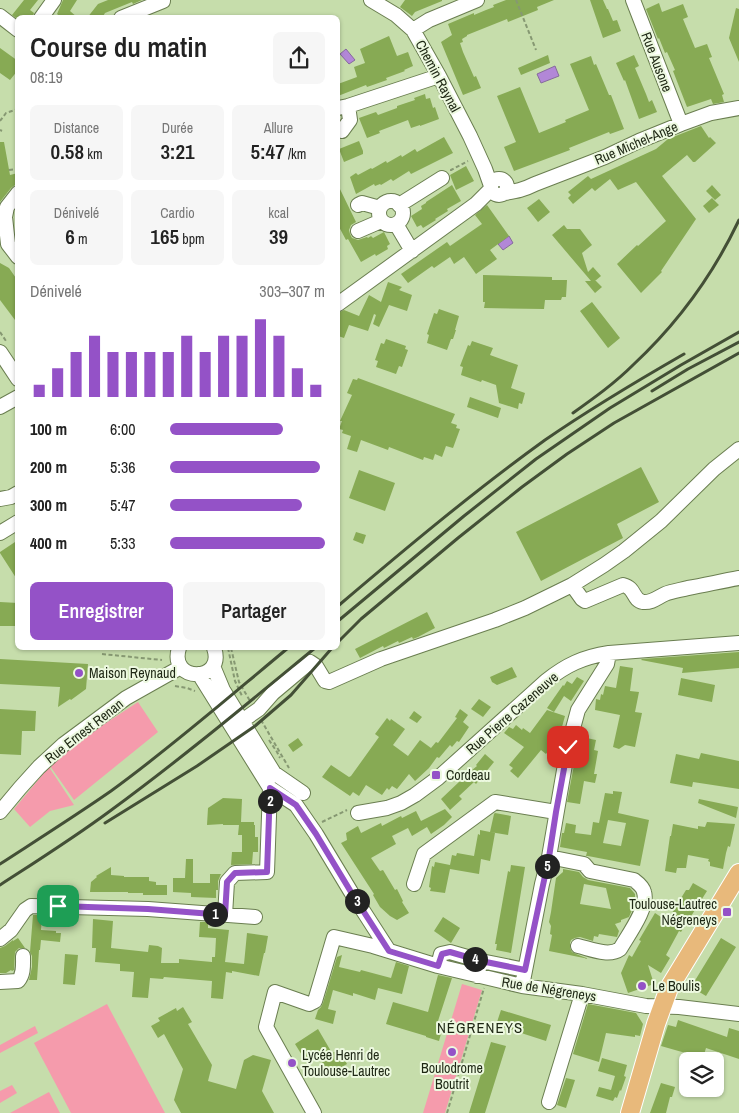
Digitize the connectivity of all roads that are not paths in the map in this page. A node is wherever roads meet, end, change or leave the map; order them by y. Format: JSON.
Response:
{"nodes":[{"id":1,"x":54,"y":0,"type":"edge"},
{"id":2,"x":163,"y":0,"type":"edge"},
{"id":3,"x":371,"y":0,"type":"edge"},
{"id":4,"x":477,"y":0,"type":"edge"},
{"id":5,"x":633,"y":0,"type":"edge"},
{"id":6,"x":46,"y":15,"type":"edge"},
{"id":7,"x":128,"y":15,"type":"edge"},
{"id":8,"x":0,"y":16,"type":"edge"},
{"id":9,"x":15,"y":28,"type":"edge"},
{"id":10,"x":413,"y":30,"type":"junction"},
{"id":11,"x":439,"y":76,"type":"junction"},
{"id":12,"x":343,"y":108,"type":"edge"},
{"id":13,"x":739,"y":108,"type":"edge"},
{"id":14,"x":681,"y":124,"type":"junction"},
{"id":15,"x":340,"y":130,"type":"edge"},
{"id":16,"x":442,"y":178,"type":"road end"},
{"id":17,"x":498,"y":188,"type":"junction"},
{"id":18,"x":15,"y":197,"type":"edge"},
{"id":19,"x":358,"y":205,"type":"dead end"},
{"id":20,"x":400,"y":205,"type":"junction"},
{"id":21,"x":381,"y":215,"type":"junction"},
{"id":22,"x":396,"y":224,"type":"junction"},
{"id":23,"x":358,"y":231,"type":"dead end"},
{"id":24,"x":412,"y":251,"type":"junction"},
{"id":25,"x":15,"y":253,"type":"edge"},
{"id":26,"x":340,"y":303,"type":"edge"},
{"id":27,"x":0,"y":352,"type":"edge"},
{"id":28,"x":15,"y":374,"type":"edge"},
{"id":29,"x":15,"y":398,"type":"edge"},
{"id":30,"x":0,"y":407,"type":"edge"},
{"id":31,"x":739,"y":449,"type":"edge"},
{"id":32,"x":15,"y":495,"type":"edge"},
{"id":33,"x":0,"y":499,"type":"edge"},
{"id":34,"x":15,"y":524,"type":"edge"},
{"id":35,"x":0,"y":533,"type":"edge"},
{"id":36,"x":739,"y":578,"type":"edge"},
{"id":37,"x":572,"y":585,"type":"junction"},
{"id":38,"x":739,"y":643,"type":"edge"},
{"id":39,"x":179,"y":650,"type":"edge"},
{"id":40,"x":215,"y":650,"type":"edge"},
{"id":41,"x":608,"y":653,"type":"junction"},
{"id":42,"x":213,"y":666,"type":"junction"},
{"id":43,"x":182,"y":667,"type":"junction"},
{"id":44,"x":199,"y":674,"type":"junction"},
{"id":45,"x":242,"y":721,"type":"junction"},
{"id":46,"x":270,"y":788,"type":"junction"},
{"id":47,"x":303,"y":793,"type":"dead end"},
{"id":48,"x":0,"y":812,"type":"edge"},
{"id":49,"x":358,"y":813,"type":"dead end"},
{"id":50,"x":551,"y":819,"type":"junction"},
{"id":51,"x":549,"y":857,"type":"junction"},
{"id":52,"x":739,"y":873,"type":"edge"},
{"id":53,"x":414,"y":884,"type":"dead end"},
{"id":54,"x":225,"y":915,"type":"junction"},
{"id":55,"x":255,"y":918,"type":"dead end"},
{"id":56,"x":0,"y":939,"type":"edge"},
{"id":57,"x":578,"y":946,"type":"dead end"},
{"id":58,"x":389,"y":951,"type":"junction"},
{"id":59,"x":23,"y":956,"type":"dead end"},
{"id":60,"x":481,"y":961,"type":"junction"},
{"id":61,"x":438,"y":966,"type":"junction"},
{"id":62,"x":525,"y":970,"type":"junction"},
{"id":63,"x":482,"y":977,"type":"junction"},
{"id":64,"x":0,"y":982,"type":"edge"},
{"id":65,"x":522,"y":986,"type":"junction"},
{"id":66,"x":582,"y":994,"type":"junction"},
{"id":67,"x":662,"y":1006,"type":"junction"},
{"id":68,"x":739,"y":1014,"type":"edge"},
{"id":69,"x":549,"y":1102,"type":"dead end"},
{"id":70,"x":314,"y":1113,"type":"edge"},
{"id":71,"x":630,"y":1113,"type":"edge"}],
"edges":[{"from":1,"to":6,"type":"street"},
{"from":2,"to":7,"type":"street"},
{"from":3,"to":10,"type":"street","name":"Chemin Raynal"},
{"from":4,"to":10,"type":"street"},
{"from":5,"to":14,"type":"street","name":"Rue Ausone"},
{"from":8,"to":9,"type":"street"},
{"from":10,"to":11,"type":"street","name":"Chemin Raynal"},
{"from":11,"to":12,"type":"street"},
{"from":11,"to":17,"type":"street","name":"Chemin Raynal"},
{"from":12,"to":15,"type":"street"},
{"from":13,"to":14,"type":"street","name":"Rue Michel-Ange"},
{"from":14,"to":17,"type":"street","name":"Rue Michel-Ange"},
{"from":16,"to":20,"type":"street"},
{"from":17,"to":24,"type":"street"},
{"from":18,"to":25,"type":"street"},
{"from":19,"to":21,"type":"street"},
{"from":20,"to":21,"type":"street"},
{"from":20,"to":22,"type":"street"},
{"from":21,"to":22,"type":"street"},
{"from":21,"to":23,"type":"street"},
{"from":22,"to":24,"type":"street"},
{"from":24,"to":26,"type":"street"},
{"from":27,"to":28,"type":"street"},
{"from":29,"to":30,"type":"street"},
{"from":31,"to":37,"type":"street"},
{"from":32,"to":33,"type":"street"},
{"from":34,"to":35,"type":"street"},
{"from":36,"to":37,"type":"street"},
{"from":37,"to":45,"type":"street"},
{"from":38,"to":41,"type":"street","name":"Rue Pierre Cazeneuve"},
{"from":39,"to":43,"type":"street"},
{"from":40,"to":42,"type":"street"},
{"from":41,"to":49,"type":"street","name":"Rue Pierre Cazeneuve"},
{"from":41,"to":50,"type":"street"},
{"from":42,"to":44,"type":"street"},
{"from":42,"to":45,"type":"street"},
{"from":43,"to":44,"type":"street"},
{"from":43,"to":48,"type":"street","name":"Rue Ernest Renan"},
{"from":44,"to":46,"type":"street"},
{"from":45,"to":47,"type":"street"},
{"from":46,"to":54,"type":"street"},
{"from":46,"to":58,"type":"street"},
{"from":50,"to":51,"type":"street"},
{"from":50,"to":53,"type":"street"},
{"from":51,"to":57,"type":"street"},
{"from":51,"to":62,"type":"street"},
{"from":52,"to":67,"type":"main road"},
{"from":54,"to":55,"type":"street"},
{"from":54,"to":56,"type":"street"},
{"from":58,"to":61,"type":"street","name":"Rue de Négreneys"},
{"from":58,"to":70,"type":"street","name":"Rue de Négreneys"},
{"from":59,"to":64,"type":"street"},
{"from":60,"to":61,"type":"street"},
{"from":60,"to":62,"type":"street"},
{"from":60,"to":63,"type":"street"},
{"from":61,"to":63,"type":"street","name":"Rue de Négreneys"},
{"from":62,"to":65,"type":"street"},
{"from":63,"to":65,"type":"street","name":"Rue de Négreneys"},
{"from":65,"to":66,"type":"street","name":"Rue de Négreneys"},
{"from":66,"to":67,"type":"street","name":"Rue de Négreneys"},
{"from":66,"to":69,"type":"street"},
{"from":67,"to":68,"type":"street","name":"Rue de Négreneys"},
{"from":67,"to":71,"type":"main road"}]}
